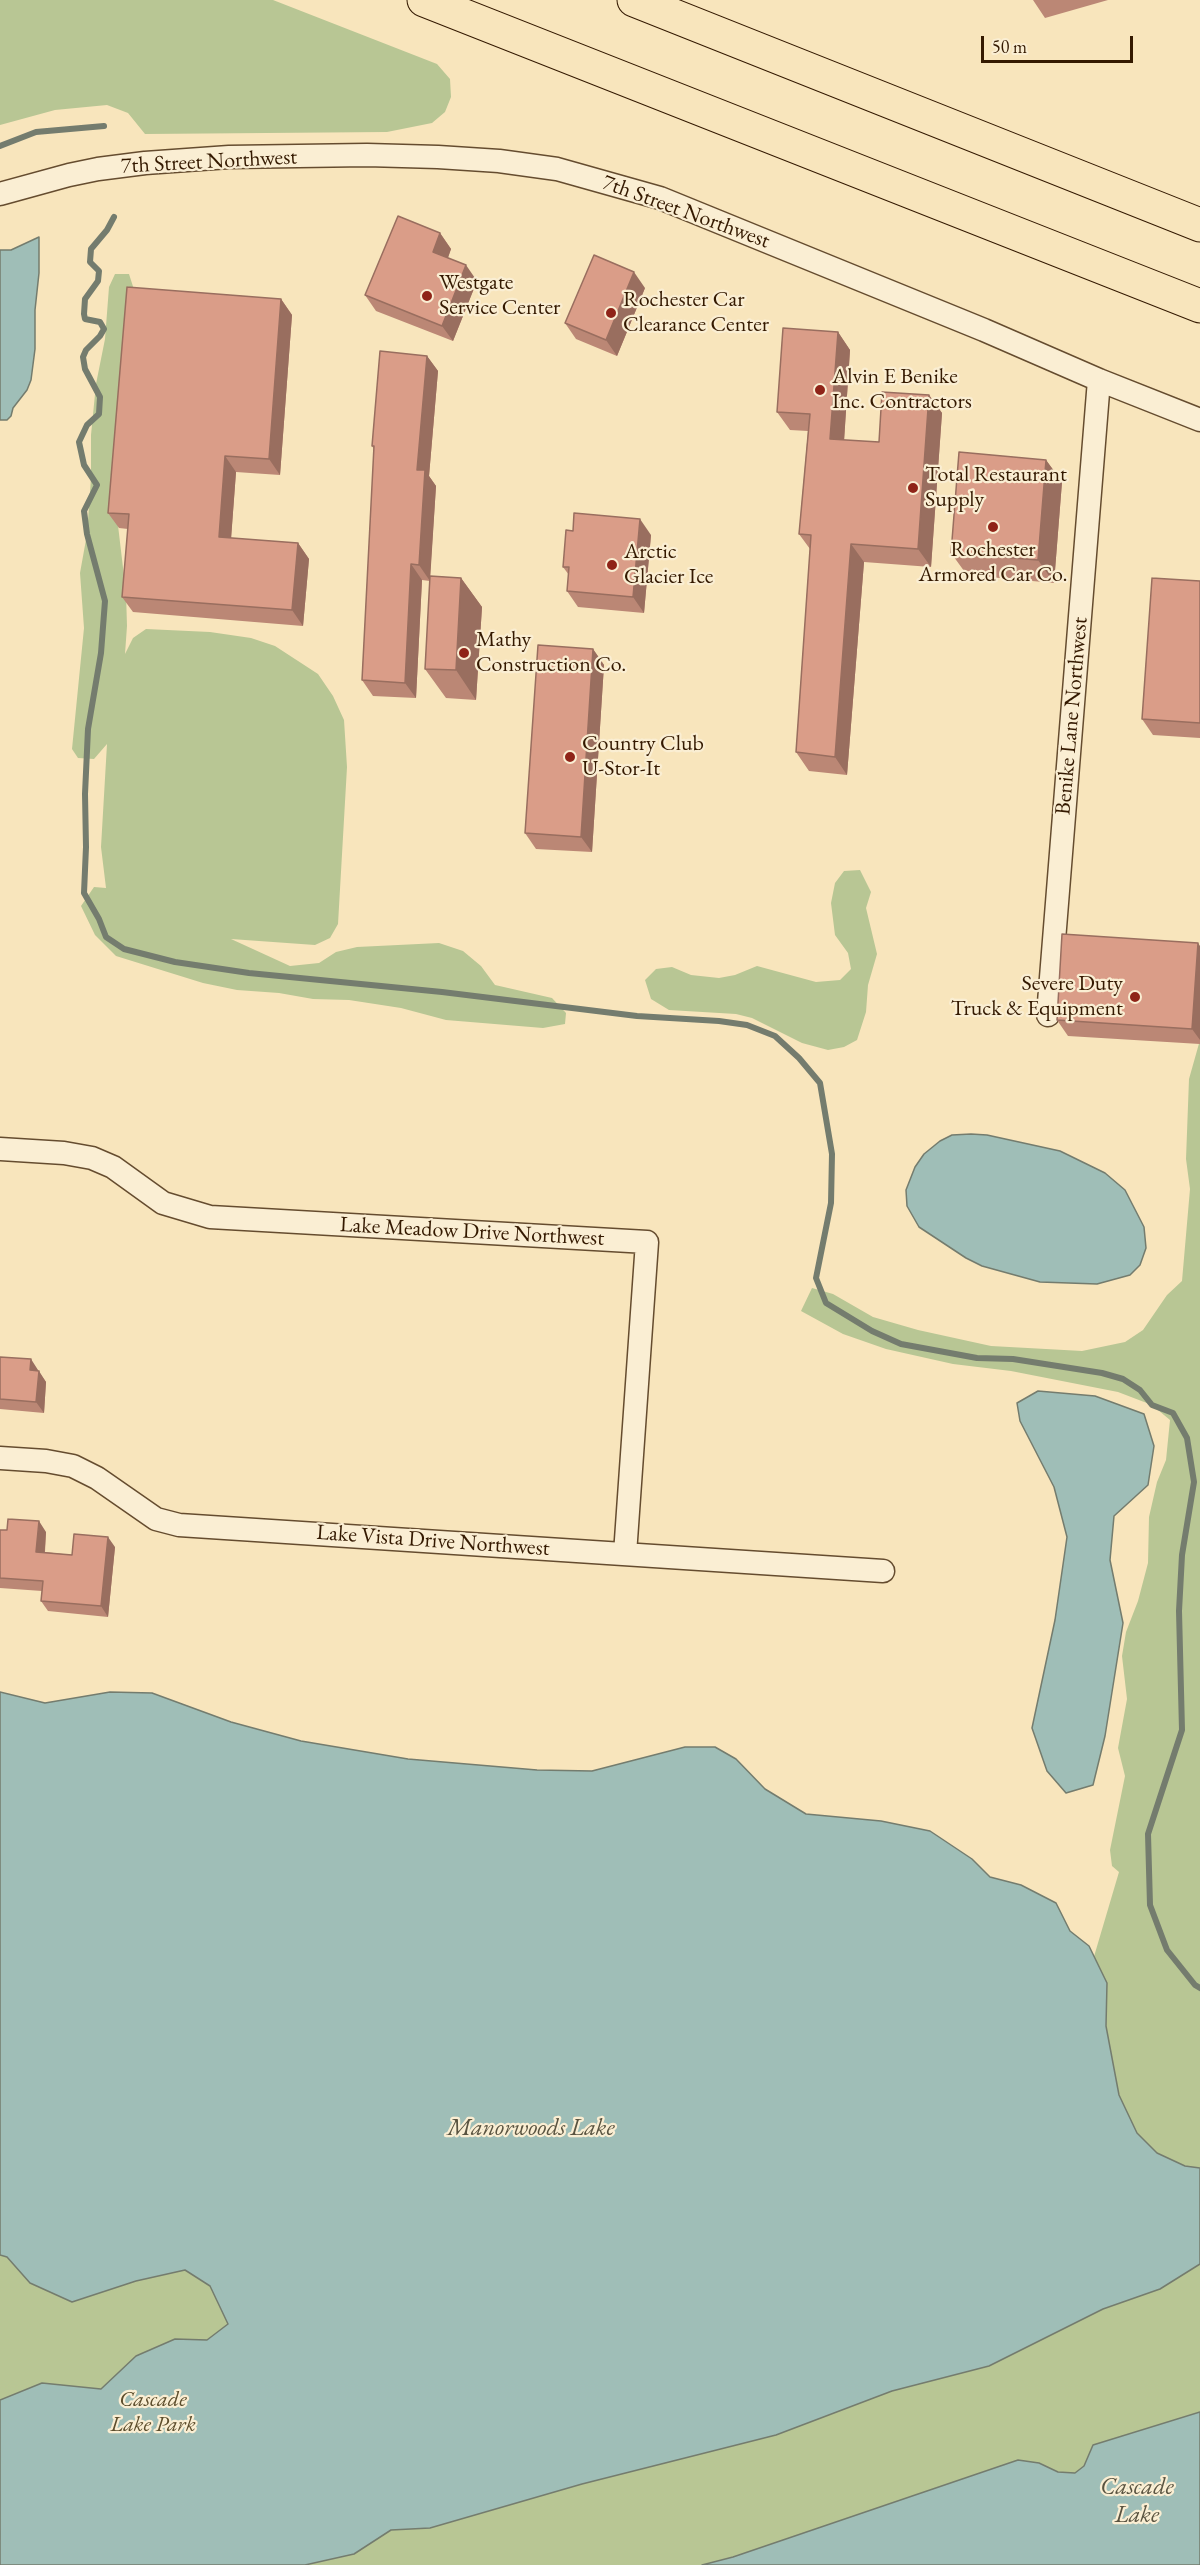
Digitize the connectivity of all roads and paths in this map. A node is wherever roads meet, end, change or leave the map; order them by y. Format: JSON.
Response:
{"nodes":[{"id":1,"x":424,"y":0,"type":"edge"},
{"id":2,"x":634,"y":0,"type":"edge"},
{"id":3,"x":0,"y":194,"type":"edge"},
{"id":4,"x":1200,"y":225,"type":"edge"},
{"id":5,"x":1200,"y":306,"type":"edge"},
{"id":6,"x":1099,"y":380,"type":"junction"},
{"id":7,"x":1200,"y":420,"type":"edge"},
{"id":8,"x":1048,"y":1015,"type":"dead end"},
{"id":9,"x":0,"y":1149,"type":"edge"},
{"id":10,"x":0,"y":1458,"type":"edge"},
{"id":11,"x":625,"y":1554,"type":"junction"},
{"id":12,"x":883,"y":1571,"type":"dead end"}],
"edges":[{"from":1,"to":5,"type":"highway"},
{"from":2,"to":4,"type":"highway"},
{"from":3,"to":6,"type":"street","name":"7th Street Northwest"},
{"from":6,"to":7,"type":"street","name":"7th Street Northwest"},
{"from":6,"to":8,"type":"street","name":"Benike Lane Northwest"},
{"from":9,"to":11,"type":"street","name":"Lake Meadow Drive Northwest"},
{"from":10,"to":11,"type":"street","name":"Lake Vista Drive Northwest"},
{"from":11,"to":12,"type":"street","name":"Lake Vista Drive Northwest"}]}
